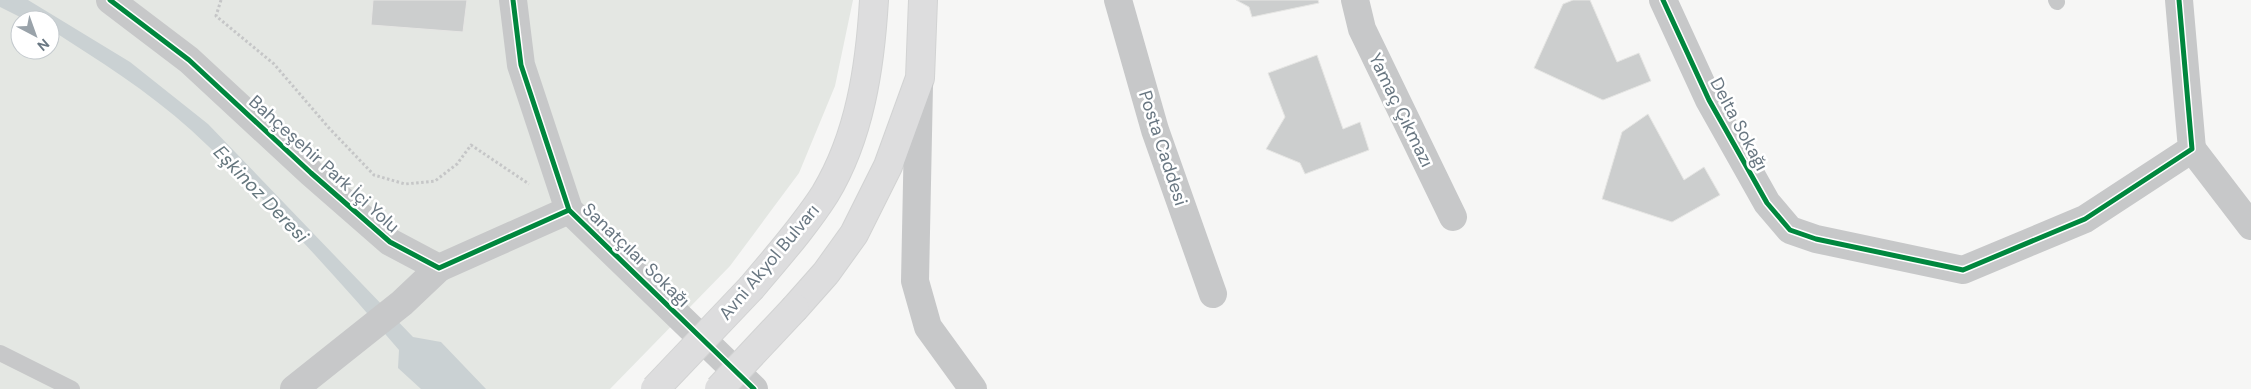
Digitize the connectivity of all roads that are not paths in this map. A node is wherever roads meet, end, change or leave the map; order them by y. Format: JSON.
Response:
{"nodes":[{"id":1,"x":110,"y":0,"type":"edge"},
{"id":2,"x":513,"y":0,"type":"edge"},
{"id":3,"x":874,"y":0,"type":"edge"},
{"id":4,"x":923,"y":0,"type":"edge"},
{"id":5,"x":1118,"y":0,"type":"edge"},
{"id":6,"x":1355,"y":0,"type":"edge"},
{"id":7,"x":1663,"y":0,"type":"edge"},
{"id":8,"x":2179,"y":0,"type":"edge"},
{"id":9,"x":920,"y":78,"type":"junction"},
{"id":10,"x":2192,"y":149,"type":"junction"},
{"id":11,"x":569,"y":210,"type":"junction"},
{"id":12,"x":1453,"y":217,"type":"dead end"},
{"id":13,"x":2251,"y":226,"type":"edge"},
{"id":14,"x":439,"y":268,"type":"junction"},
{"id":15,"x":1213,"y":294,"type":"dead end"},
{"id":16,"x":0,"y":353,"type":"edge"},
{"id":17,"x":72,"y":389,"type":"edge"},
{"id":18,"x":294,"y":389,"type":"edge"},
{"id":19,"x":655,"y":389,"type":"edge"},
{"id":20,"x":719,"y":389,"type":"edge"},
{"id":21,"x":754,"y":389,"type":"edge"},
{"id":22,"x":973,"y":389,"type":"edge"}],
"edges":[{"from":1,"to":14,"type":"street","name":"Bahçeşehir Park İçi Yolu"},
{"from":2,"to":11,"type":"street","name":"Sanatçılar Sokağı"},
{"from":3,"to":19,"type":"main road","name":"Avni Akyol Bulvarı","bridge":true},
{"from":4,"to":9,"type":"main road"},
{"from":5,"to":15,"type":"street","name":"Posta Caddesi"},
{"from":6,"to":12,"type":"street","name":"Yamaç Çıkmazı"},
{"from":7,"to":10,"type":"street","name":"Delta Sokağı"},
{"from":8,"to":10,"type":"street"},
{"from":9,"to":20,"type":"main road","bridge":true},
{"from":9,"to":22,"type":"street"},
{"from":10,"to":13,"type":"street"},
{"from":11,"to":14,"type":"street"},
{"from":11,"to":21,"type":"street","name":"Sanatçılar Sokağı"},
{"from":14,"to":18,"type":"street"},
{"from":16,"to":17,"type":"lane"}]}
